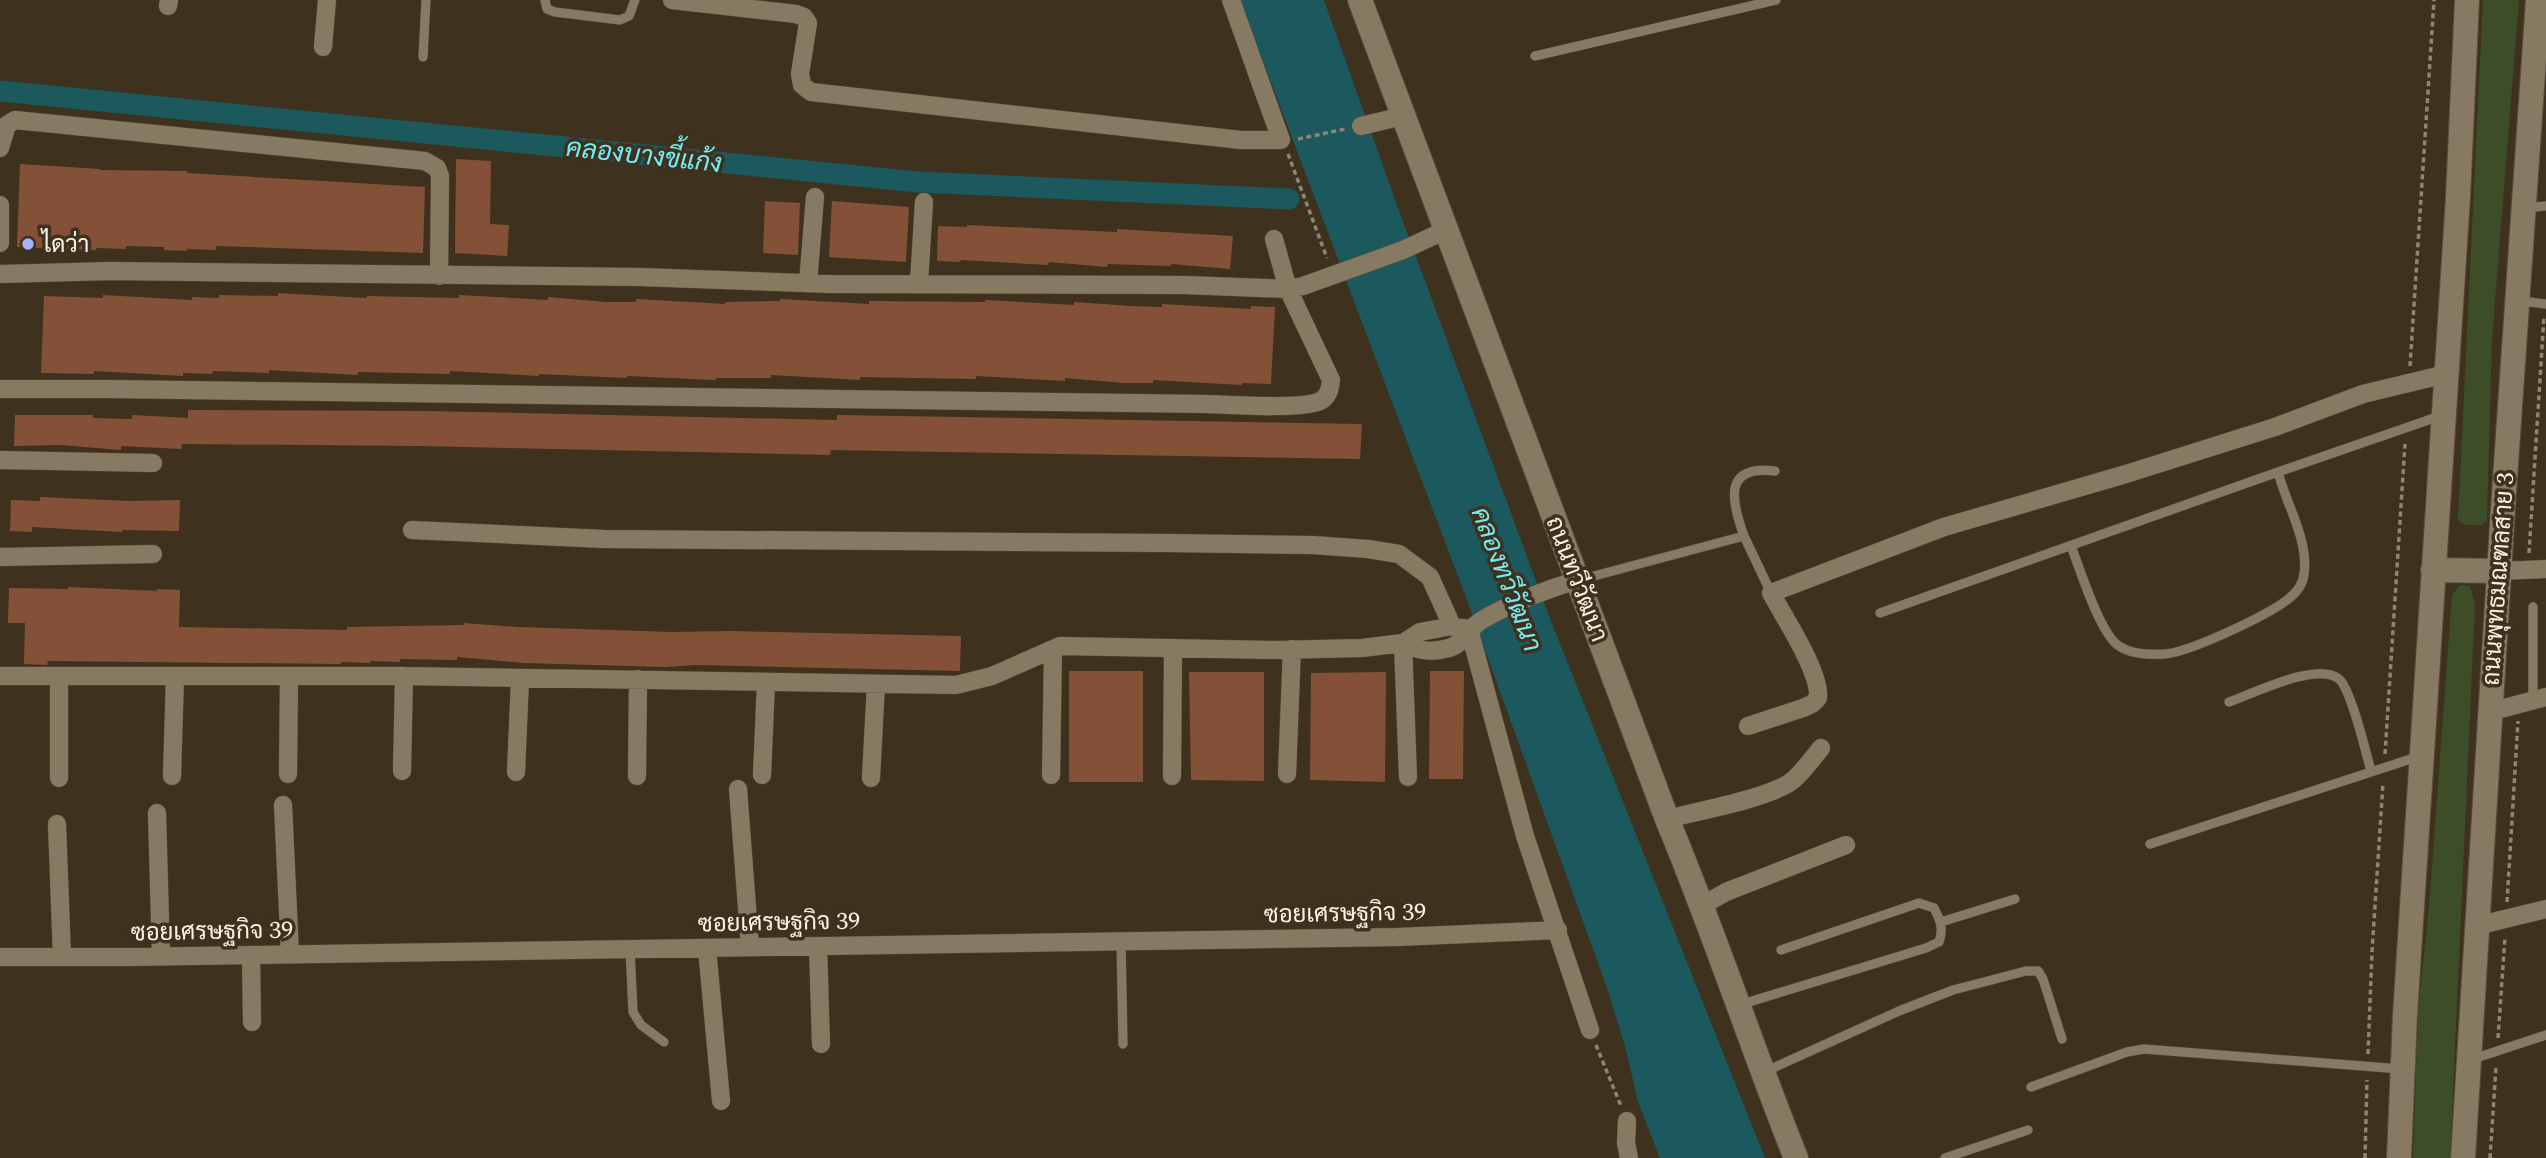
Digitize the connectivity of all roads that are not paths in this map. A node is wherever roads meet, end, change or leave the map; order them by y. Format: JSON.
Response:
{"nodes":[{"id":1,"x":327,"y":0,"type":"edge"},
{"id":2,"x":426,"y":0,"type":"edge"},
{"id":3,"x":545,"y":0,"type":"edge"},
{"id":4,"x":635,"y":0,"type":"edge"},
{"id":5,"x":672,"y":0,"type":"edge"},
{"id":6,"x":1231,"y":0,"type":"edge"},
{"id":7,"x":1360,"y":0,"type":"edge"},
{"id":8,"x":1776,"y":0,"type":"edge"},
{"id":9,"x":2467,"y":0,"type":"edge"},
{"id":10,"x":2538,"y":0,"type":"edge"},
{"id":11,"x":323,"y":47,"type":"dead end"},
{"id":12,"x":1535,"y":56,"type":"dead end"},
{"id":13,"x":423,"y":57,"type":"dead end"},
{"id":14,"x":1403,"y":116,"type":"junction"},
{"id":15,"x":1361,"y":126,"type":"road end"},
{"id":16,"x":0,"y":148,"type":"edge"},
{"id":17,"x":815,"y":197,"type":"dead end"},
{"id":18,"x":925,"y":202,"type":"dead end"},
{"id":19,"x":0,"y":205,"type":"edge"},
{"id":20,"x":2534,"y":207,"type":"edge"},
{"id":21,"x":1446,"y":230,"type":"junction"},
{"id":22,"x":1274,"y":239,"type":"dead end"},
{"id":23,"x":0,"y":243,"type":"edge"},
{"id":24,"x":0,"y":274,"type":"edge"},
{"id":25,"x":439,"y":276,"type":"junction"},
{"id":26,"x":808,"y":283,"type":"junction"},
{"id":27,"x":919,"y":283,"type":"junction"},
{"id":28,"x":1288,"y":289,"type":"junction"},
{"id":29,"x":2516,"y":301,"type":"junction"},
{"id":30,"x":2546,"y":304,"type":"edge"},
{"id":31,"x":2446,"y":374,"type":"junction"},
{"id":32,"x":0,"y":390,"type":"edge"},
{"id":33,"x":2444,"y":415,"type":"junction"},
{"id":34,"x":0,"y":460,"type":"edge"},
{"id":35,"x":153,"y":463,"type":"dead end"},
{"id":36,"x":1775,"y":471,"type":"dead end"},
{"id":37,"x":2278,"y":472,"type":"junction"},
{"id":38,"x":412,"y":530,"type":"dead end"},
{"id":39,"x":1744,"y":536,"type":"junction"},
{"id":40,"x":2071,"y":546,"type":"junction"},
{"id":41,"x":153,"y":554,"type":"dead end"},
{"id":42,"x":0,"y":557,"type":"edge"},
{"id":43,"x":2546,"y":569,"type":"edge"},
{"id":44,"x":2433,"y":570,"type":"junction"},
{"id":45,"x":2498,"y":571,"type":"junction"},
{"id":46,"x":1578,"y":580,"type":"junction"},
{"id":47,"x":1772,"y":593,"type":"junction"},
{"id":48,"x":2533,"y":607,"type":"dead end"},
{"id":49,"x":1880,"y":613,"type":"dead end"},
{"id":50,"x":1467,"y":625,"type":"junction"},
{"id":51,"x":1402,"y":643,"type":"junction"},
{"id":52,"x":1053,"y":649,"type":"junction"},
{"id":53,"x":1173,"y":649,"type":"junction"},
{"id":54,"x":1292,"y":649,"type":"junction"},
{"id":55,"x":0,"y":676,"type":"edge"},
{"id":56,"x":59,"y":676,"type":"junction"},
{"id":57,"x":175,"y":676,"type":"junction"},
{"id":58,"x":404,"y":676,"type":"junction"},
{"id":59,"x":289,"y":677,"type":"junction"},
{"id":60,"x":520,"y":679,"type":"junction"},
{"id":61,"x":638,"y":679,"type":"junction"},
{"id":62,"x":766,"y":682,"type":"junction"},
{"id":63,"x":876,"y":684,"type":"junction"},
{"id":64,"x":2540,"y":699,"type":"edge"},
{"id":65,"x":2229,"y":702,"type":"dead end"},
{"id":66,"x":2489,"y":712,"type":"junction"},
{"id":67,"x":1748,"y":726,"type":"dead end"},
{"id":68,"x":1821,"y":748,"type":"dead end"},
{"id":69,"x":2422,"y":755,"type":"junction"},
{"id":70,"x":402,"y":771,"type":"dead end"},
{"id":71,"x":2371,"y":771,"type":"junction"},
{"id":72,"x":516,"y":772,"type":"dead end"},
{"id":73,"x":288,"y":774,"type":"dead end"},
{"id":74,"x":1287,"y":774,"type":"dead end"},
{"id":75,"x":762,"y":775,"type":"dead end"},
{"id":76,"x":1051,"y":775,"type":"dead end"},
{"id":77,"x":172,"y":776,"type":"dead end"},
{"id":78,"x":637,"y":776,"type":"dead end"},
{"id":79,"x":1172,"y":776,"type":"dead end"},
{"id":80,"x":1408,"y":777,"type":"dead end"},
{"id":81,"x":59,"y":778,"type":"dead end"},
{"id":82,"x":871,"y":778,"type":"dead end"},
{"id":83,"x":738,"y":789,"type":"dead end"},
{"id":84,"x":283,"y":804,"type":"dead end"},
{"id":85,"x":157,"y":813,"type":"dead end"},
{"id":86,"x":1667,"y":819,"type":"junction"},
{"id":87,"x":57,"y":824,"type":"dead end"},
{"id":88,"x":2150,"y":844,"type":"dead end"},
{"id":89,"x":1846,"y":845,"type":"dead end"},
{"id":90,"x":2015,"y":898,"type":"dead end"},
{"id":91,"x":1703,"y":905,"type":"junction"},
{"id":92,"x":2546,"y":909,"type":"edge"},
{"id":93,"x":1941,"y":922,"type":"junction"},
{"id":94,"x":2476,"y":926,"type":"junction"},
{"id":95,"x":1558,"y":930,"type":"junction"},
{"id":96,"x":1121,"y":941,"type":"junction"},
{"id":97,"x":818,"y":946,"type":"junction"},
{"id":98,"x":750,"y":947,"type":"junction"},
{"id":99,"x":707,"y":948,"type":"junction"},
{"id":100,"x":630,"y":949,"type":"junction"},
{"id":101,"x":1781,"y":950,"type":"dead end"},
{"id":102,"x":290,"y":954,"type":"junction"},
{"id":103,"x":251,"y":955,"type":"junction"},
{"id":104,"x":161,"y":956,"type":"junction"},
{"id":105,"x":0,"y":957,"type":"edge"},
{"id":106,"x":62,"y":957,"type":"junction"},
{"id":107,"x":1737,"y":1006,"type":"junction"},
{"id":108,"x":252,"y":1022,"type":"dead end"},
{"id":109,"x":1590,"y":1030,"type":"road end"},
{"id":110,"x":2546,"y":1034,"type":"edge"},
{"id":111,"x":2062,"y":1039,"type":"dead end"},
{"id":112,"x":664,"y":1042,"type":"dead end"},
{"id":113,"x":821,"y":1044,"type":"dead end"},
{"id":114,"x":1123,"y":1044,"type":"dead end"},
{"id":115,"x":2469,"y":1061,"type":"junction"},
{"id":116,"x":2403,"y":1069,"type":"junction"},
{"id":117,"x":1762,"y":1073,"type":"junction"},
{"id":118,"x":2031,"y":1087,"type":"dead end"},
{"id":119,"x":721,"y":1101,"type":"dead end"},
{"id":120,"x":1626,"y":1121,"type":"road end"},
{"id":121,"x":2028,"y":1130,"type":"dead end"},
{"id":122,"x":1629,"y":1158,"type":"edge"},
{"id":123,"x":1796,"y":1158,"type":"edge"},
{"id":124,"x":1945,"y":1158,"type":"edge"},
{"id":125,"x":2399,"y":1158,"type":"edge"},
{"id":126,"x":2463,"y":1158,"type":"edge"}],
"edges":[{"from":1,"to":11,"type":"street"},
{"from":2,"to":13,"type":"lane"},
{"from":3,"to":4,"type":"lane"},
{"from":5,"to":6,"type":"street"},
{"from":7,"to":14,"type":"main road","name":"ถนนทวีวัฒนา"},
{"from":8,"to":12,"type":"lane"},
{"from":9,"to":31,"type":"main road"},
{"from":10,"to":20,"type":"main road","name":"ถนนพุทธมณฑลสาย 3"},
{"from":14,"to":15,"type":"street"},
{"from":14,"to":21,"type":"main road","name":"ถนนทวีวัฒนา"},
{"from":16,"to":25,"type":"street"},
{"from":17,"to":26,"type":"street"},
{"from":18,"to":27,"type":"street"},
{"from":19,"to":23,"type":"street"},
{"from":20,"to":29,"type":"main road","name":"ถนนพุทธมณฑลสาย 3"},
{"from":21,"to":28,"type":"street"},
{"from":21,"to":46,"type":"main road","name":"ถนนทวีวัฒนา"},
{"from":22,"to":28,"type":"street"},
{"from":24,"to":25,"type":"street"},
{"from":25,"to":26,"type":"street"},
{"from":26,"to":27,"type":"street"},
{"from":27,"to":28,"type":"street"},
{"from":28,"to":32,"type":"street"},
{"from":29,"to":30,"type":"lane"},
{"from":29,"to":45,"type":"main road","name":"ถนนพุทธมณฑลสาย 3"},
{"from":31,"to":33,"type":"main road"},
{"from":31,"to":47,"type":"street"},
{"from":33,"to":37,"type":"lane"},
{"from":33,"to":44,"type":"main road"},
{"from":34,"to":35,"type":"street"},
{"from":36,"to":39,"type":"lane"},
{"from":37,"to":40,"type":"lane"},
{"from":37,"to":40,"type":"lane"},
{"from":38,"to":50,"type":"street"},
{"from":39,"to":46,"type":"lane"},
{"from":39,"to":47,"type":"lane"},
{"from":40,"to":49,"type":"lane"},
{"from":41,"to":42,"type":"street"},
{"from":43,"to":45,"type":"street"},
{"from":44,"to":45,"type":"main road"},
{"from":44,"to":69,"type":"main road"},
{"from":45,"to":66,"type":"main road","name":"ถนนพุทธมณฑลสาย 3"},
{"from":46,"to":50,"type":"street"},
{"from":46,"to":86,"type":"main road","name":"ถนนทวีวัฒนา"},
{"from":47,"to":67,"type":"street"},
{"from":48,"to":64,"type":"lane"},
{"from":50,"to":51,"type":"street"},
{"from":50,"to":95,"type":"street"},
{"from":51,"to":54,"type":"street"},
{"from":51,"to":80,"type":"street"},
{"from":52,"to":53,"type":"street"},
{"from":52,"to":63,"type":"street"},
{"from":52,"to":76,"type":"street"},
{"from":53,"to":54,"type":"street"},
{"from":53,"to":79,"type":"street"},
{"from":54,"to":74,"type":"street"},
{"from":55,"to":56,"type":"street"},
{"from":56,"to":57,"type":"street"},
{"from":56,"to":81,"type":"street"},
{"from":57,"to":59,"type":"street"},
{"from":57,"to":77,"type":"street"},
{"from":58,"to":59,"type":"street"},
{"from":58,"to":60,"type":"street"},
{"from":58,"to":70,"type":"street"},
{"from":59,"to":73,"type":"street"},
{"from":60,"to":61,"type":"street"},
{"from":60,"to":72,"type":"street"},
{"from":61,"to":62,"type":"street"},
{"from":61,"to":78,"type":"street"},
{"from":62,"to":63,"type":"street"},
{"from":62,"to":75,"type":"street"},
{"from":63,"to":82,"type":"street"},
{"from":64,"to":66,"type":"street"},
{"from":65,"to":71,"type":"lane"},
{"from":66,"to":94,"type":"main road","name":"ถนนพุทธมณฑลสาย 3"},
{"from":68,"to":86,"type":"street"},
{"from":69,"to":71,"type":"lane"},
{"from":69,"to":116,"type":"main road"},
{"from":71,"to":88,"type":"lane"},
{"from":83,"to":98,"type":"street"},
{"from":84,"to":102,"type":"street"},
{"from":85,"to":104,"type":"street"},
{"from":86,"to":91,"type":"main road","name":"ถนนทวีวัฒนา"},
{"from":87,"to":106,"type":"street"},
{"from":89,"to":91,"type":"street"},
{"from":90,"to":93,"type":"lane"},
{"from":91,"to":107,"type":"main road","name":"ถนนทวีวัฒนา"},
{"from":92,"to":94,"type":"street"},
{"from":93,"to":101,"type":"lane"},
{"from":93,"to":107,"type":"lane"},
{"from":94,"to":115,"type":"main road","name":"ถนนพุทธมณฑลสาย 3"},
{"from":95,"to":96,"type":"street","name":"ซอยเศรษฐกิจ 39"},
{"from":95,"to":109,"type":"street"},
{"from":96,"to":97,"type":"street","name":"ซอยเศรษฐกิจ 39"},
{"from":96,"to":114,"type":"lane"},
{"from":97,"to":98,"type":"street","name":"ซอยเศรษฐกิจ 39"},
{"from":97,"to":113,"type":"street"},
{"from":98,"to":99,"type":"street","name":"ซอยเศรษฐกิจ 39"},
{"from":99,"to":100,"type":"street","name":"ซอยเศรษฐกิจ 39"},
{"from":99,"to":119,"type":"street"},
{"from":100,"to":102,"type":"street","name":"ซอยเศรษฐกิจ 39"},
{"from":100,"to":112,"type":"lane"},
{"from":102,"to":103,"type":"street","name":"ซอยเศรษฐกิจ 39"},
{"from":103,"to":104,"type":"street","name":"ซอยเศรษฐกิจ 39"},
{"from":103,"to":108,"type":"street"},
{"from":104,"to":106,"type":"street","name":"ซอยเศรษฐกิจ 39"},
{"from":105,"to":106,"type":"street","name":"ซอยเศรษฐกิจ 39"},
{"from":107,"to":117,"type":"main road","name":"ถนนทวีวัฒนา"},
{"from":110,"to":115,"type":"lane"},
{"from":111,"to":117,"type":"lane"},
{"from":115,"to":126,"type":"main road","name":"ถนนพุทธมณฑลสาย 3"},
{"from":116,"to":118,"type":"lane"},
{"from":116,"to":125,"type":"main road"},
{"from":117,"to":123,"type":"main road","name":"ถนนทวีวัฒนา"},
{"from":120,"to":122,"type":"street"},
{"from":121,"to":124,"type":"lane"}]}
